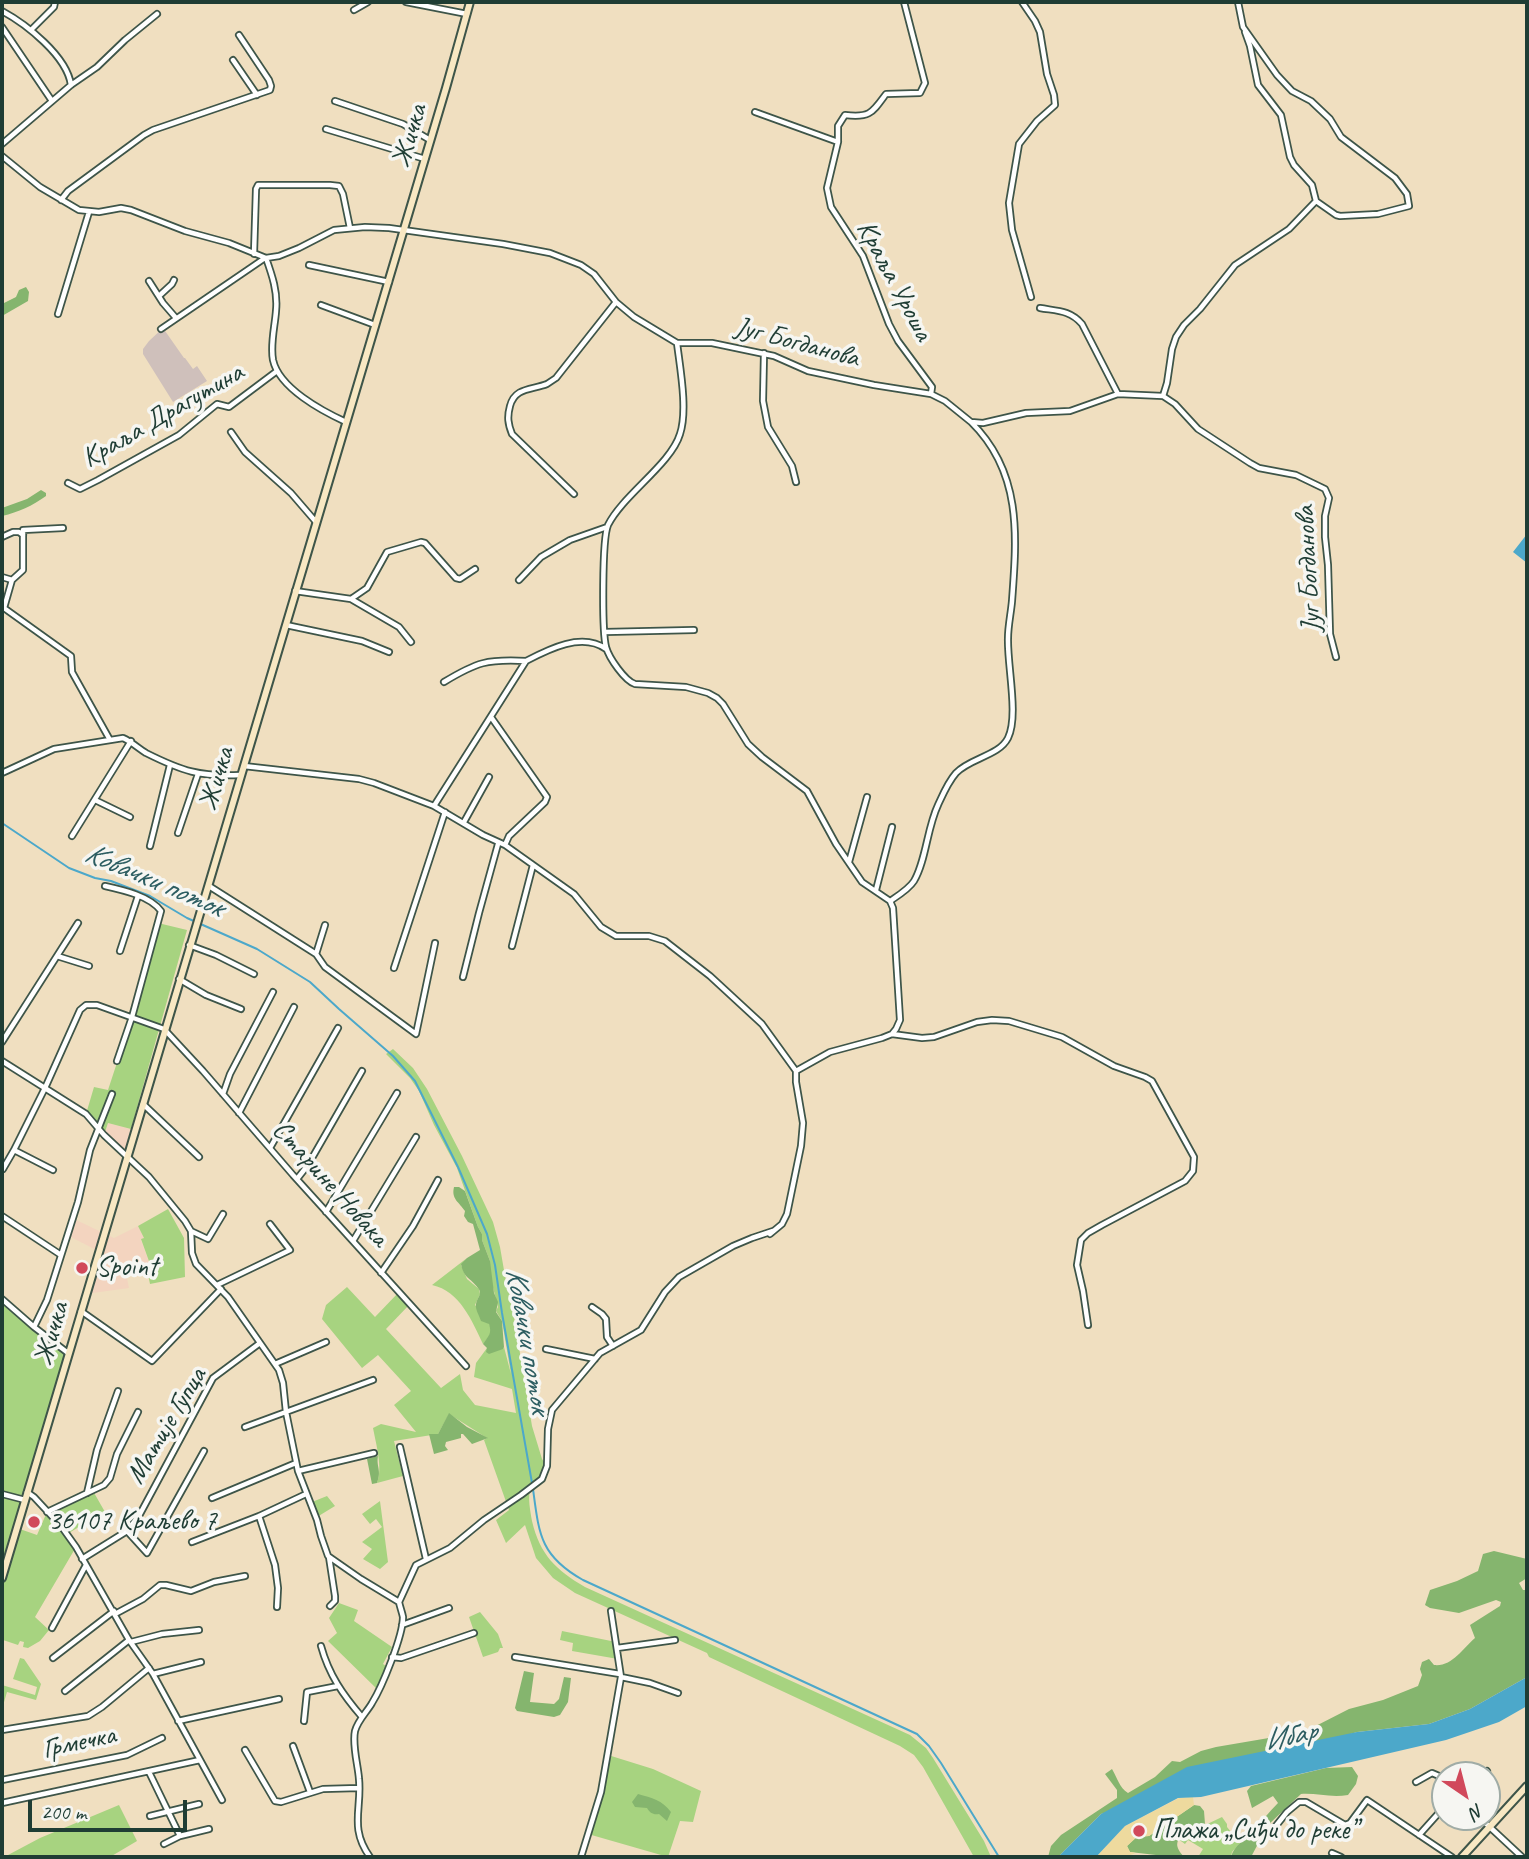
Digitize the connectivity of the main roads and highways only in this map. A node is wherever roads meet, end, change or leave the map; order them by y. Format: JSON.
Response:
{"nodes":[{"id":1,"x":470,"y":2,"type":"edge"},
{"id":2,"x":2,"y":1578,"type":"edge"},
{"id":3,"x":1527,"y":1786,"type":"edge"},
{"id":4,"x":1462,"y":1857,"type":"edge"}],
"edges":[{"from":1,"to":2,"type":"main road","name":"Жичка"},
{"from":3,"to":4,"type":"main road"}]}
